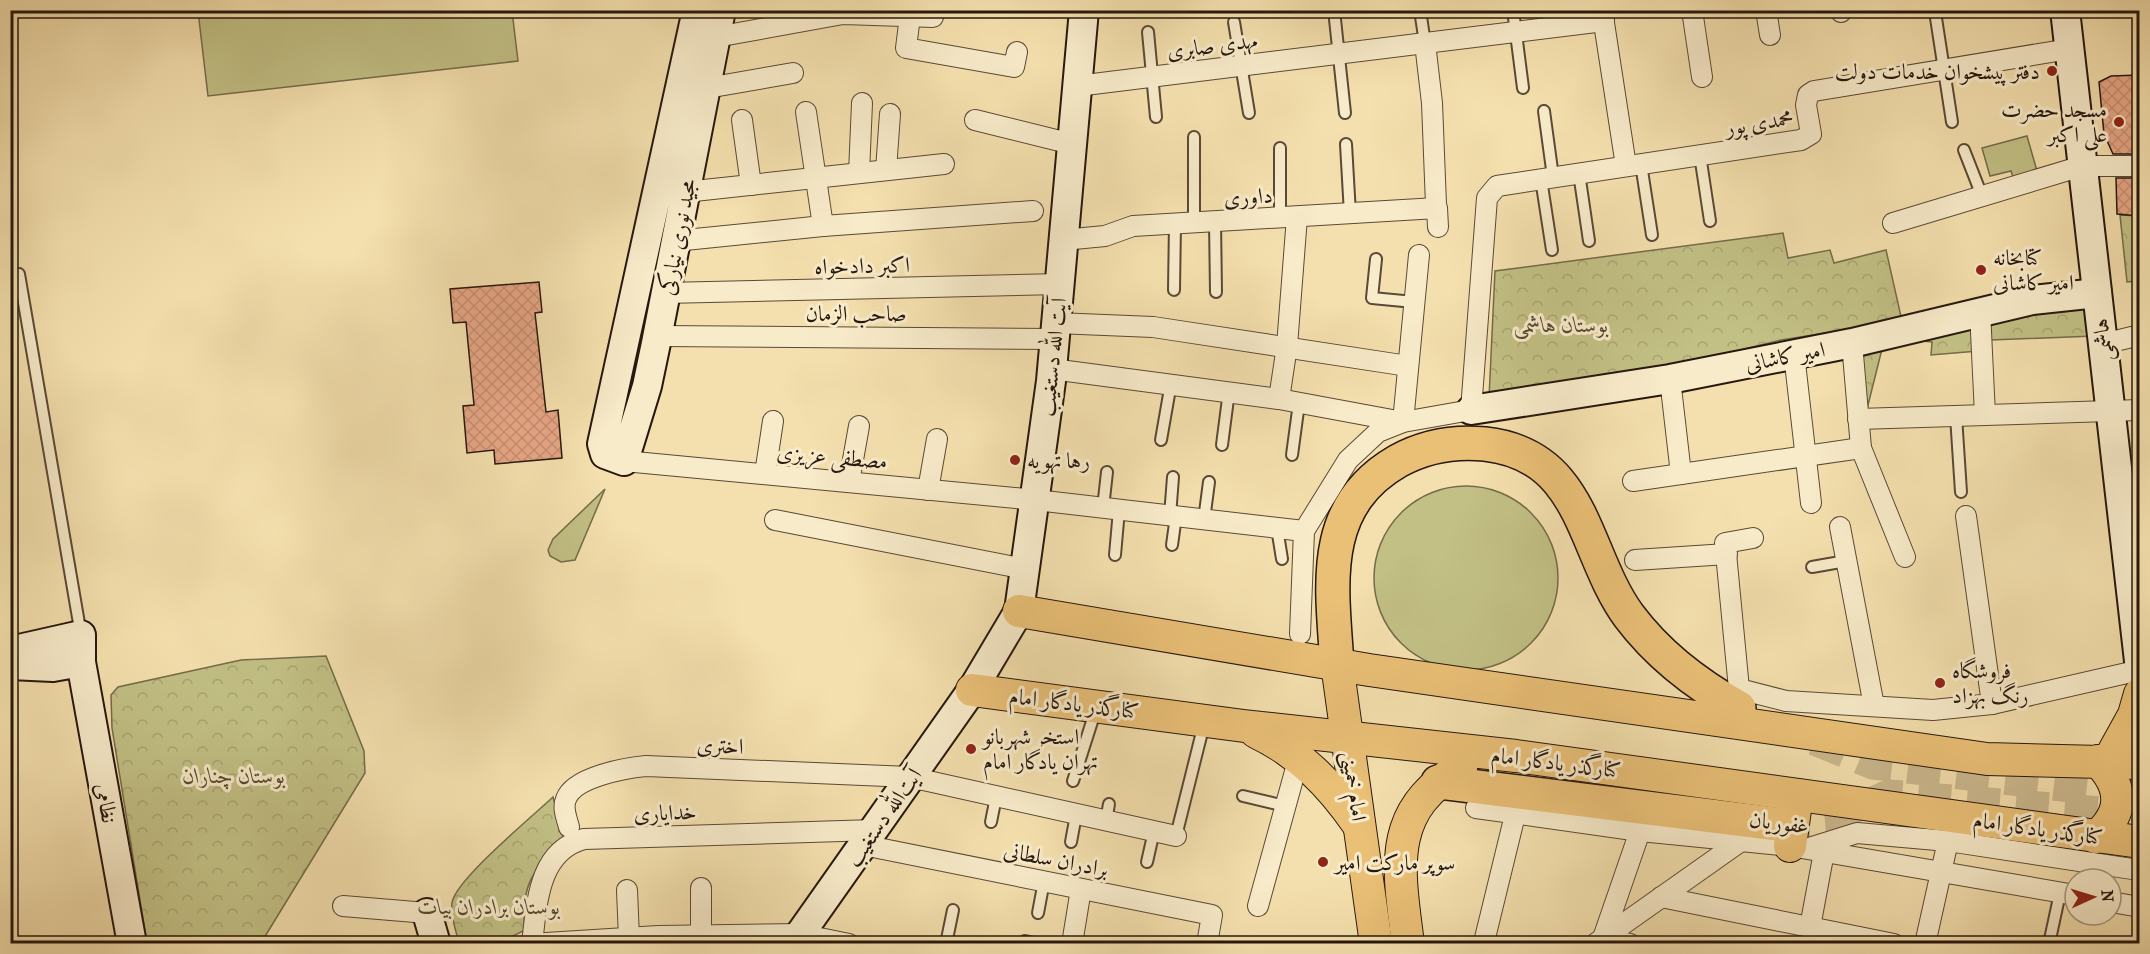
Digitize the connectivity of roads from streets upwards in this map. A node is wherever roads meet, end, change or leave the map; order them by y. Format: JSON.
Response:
{"nodes":[{"id":1,"x":697,"y":10,"type":"edge"},
{"id":2,"x":1084,"y":10,"type":"edge"},
{"id":3,"x":1692,"y":10,"type":"edge"},
{"id":4,"x":1766,"y":10,"type":"edge"},
{"id":5,"x":2065,"y":10,"type":"edge"},
{"id":6,"x":843,"y":12,"type":"edge"},
{"id":7,"x":880,"y":13,"type":"edge"},
{"id":8,"x":933,"y":14,"type":"edge"},
{"id":9,"x":910,"y":16,"type":"junction"},
{"id":10,"x":1603,"y":16,"type":"edge"},
{"id":11,"x":718,"y":24,"type":"edge"},
{"id":12,"x":1770,"y":35,"type":"dead end"},
{"id":13,"x":1425,"y":43,"type":"junction"},
{"id":14,"x":2069,"y":49,"type":"junction"},
{"id":15,"x":1017,"y":52,"type":"dead end"},
{"id":16,"x":793,"y":73,"type":"dead end"},
{"id":17,"x":1702,"y":77,"type":"dead end"},
{"id":18,"x":1077,"y":86,"type":"junction"},
{"id":19,"x":707,"y":88,"type":"junction"},
{"id":20,"x":862,"y":104,"type":"dead end"},
{"id":21,"x":806,"y":112,"type":"dead end"},
{"id":22,"x":890,"y":114,"type":"dead end"},
{"id":23,"x":742,"y":120,"type":"dead end"},
{"id":24,"x":975,"y":120,"type":"dead end"},
{"id":25,"x":1072,"y":144,"type":"junction"},
{"id":26,"x":944,"y":164,"type":"dead end"},
{"id":27,"x":1634,"y":165,"type":"junction"},
{"id":28,"x":2082,"y":166,"type":"junction"},
{"id":29,"x":2139,"y":166,"type":"edge"},
{"id":30,"x":886,"y":170,"type":"junction"},
{"id":31,"x":860,"y":173,"type":"junction"},
{"id":32,"x":816,"y":178,"type":"junction"},
{"id":33,"x":751,"y":185,"type":"junction"},
{"id":34,"x":685,"y":192,"type":"junction"},
{"id":35,"x":1033,"y":210,"type":"dead end"},
{"id":36,"x":1288,"y":217,"type":"junction"},
{"id":37,"x":1893,"y":223,"type":"dead end"},
{"id":38,"x":823,"y":226,"type":"junction"},
{"id":39,"x":1063,"y":240,"type":"junction"},
{"id":40,"x":675,"y":241,"type":"junction"},
{"id":41,"x":1419,"y":255,"type":"dead end"},
{"id":42,"x":1059,"y":284,"type":"junction"},
{"id":43,"x":665,"y":293,"type":"junction"},
{"id":44,"x":2097,"y":293,"type":"junction"},
{"id":45,"x":1980,"y":311,"type":"junction"},
{"id":46,"x":1055,"y":331,"type":"junction"},
{"id":47,"x":2139,"y":335,"type":"edge"},
{"id":48,"x":657,"y":336,"type":"junction"},
{"id":49,"x":1852,"y":343,"type":"junction"},
{"id":50,"x":2103,"y":344,"type":"junction"},
{"id":51,"x":1287,"y":346,"type":"junction"},
{"id":52,"x":1794,"y":354,"type":"junction"},
{"id":53,"x":1408,"y":366,"type":"junction"},
{"id":54,"x":1052,"y":369,"type":"junction"},
{"id":55,"x":1670,"y":379,"type":"junction"},
{"id":56,"x":1279,"y":399,"type":"junction"},
{"id":57,"x":1471,"y":410,"type":"junction"},
{"id":58,"x":2139,"y":410,"type":"edge"},
{"id":59,"x":2110,"y":413,"type":"junction"},
{"id":60,"x":1986,"y":415,"type":"junction"},
{"id":61,"x":1858,"y":419,"type":"junction"},
{"id":62,"x":773,"y":421,"type":"dead end"},
{"id":63,"x":1403,"y":422,"type":"junction"},
{"id":64,"x":859,"y":426,"type":"dead end"},
{"id":65,"x":937,"y":439,"type":"dead end"},
{"id":66,"x":1861,"y":448,"type":"junction"},
{"id":67,"x":1805,"y":458,"type":"junction"},
{"id":68,"x":624,"y":460,"type":"junction"},
{"id":69,"x":765,"y":474,"type":"junction"},
{"id":70,"x":1682,"y":474,"type":"junction"},
{"id":71,"x":1633,"y":481,"type":"dead end"},
{"id":72,"x":849,"y":482,"type":"junction"},
{"id":73,"x":928,"y":490,"type":"junction"},
{"id":74,"x":1036,"y":500,"type":"junction"},
{"id":75,"x":1811,"y":504,"type":"dead end"},
{"id":76,"x":1966,"y":516,"type":"dead end"},
{"id":77,"x":775,"y":520,"type":"dead end"},
{"id":78,"x":1840,"y":527,"type":"dead end"},
{"id":79,"x":1304,"y":531,"type":"junction"},
{"id":80,"x":1753,"y":538,"type":"dead end"},
{"id":81,"x":1727,"y":554,"type":"junction"},
{"id":82,"x":1905,"y":557,"type":"dead end"},
{"id":83,"x":1635,"y":560,"type":"dead end"},
{"id":84,"x":1025,"y":569,"type":"junction"},
{"id":85,"x":1019,"y":612,"type":"junction"},
{"id":86,"x":2137,"y":618,"type":"edge"},
{"id":87,"x":1300,"y":634,"type":"dead end"},
{"id":88,"x":81,"y":649,"type":"junction"},
{"id":89,"x":10,"y":651,"type":"edge"},
{"id":90,"x":1337,"y":664,"type":"junction"},
{"id":91,"x":11,"y":667,"type":"edge"},
{"id":92,"x":2139,"y":670,"type":"edge"},
{"id":93,"x":972,"y":690,"type":"junction"},
{"id":94,"x":2139,"y":694,"type":"edge"},
{"id":95,"x":1739,"y":699,"type":"junction"},
{"id":96,"x":1992,"y":704,"type":"junction"},
{"id":97,"x":1874,"y":706,"type":"junction"},
{"id":98,"x":1244,"y":726,"type":"junction"},
{"id":99,"x":1348,"y":737,"type":"junction"},
{"id":100,"x":1516,"y":756,"type":"junction"},
{"id":101,"x":1299,"y":757,"type":"junction"},
{"id":102,"x":2103,"y":761,"type":"junction"},
{"id":103,"x":2139,"y":763,"type":"edge"},
{"id":104,"x":910,"y":777,"type":"junction"},
{"id":105,"x":1438,"y":782,"type":"junction"},
{"id":106,"x":1797,"y":795,"type":"junction"},
{"id":107,"x":1476,"y":808,"type":"dead end"},
{"id":108,"x":1515,"y":815,"type":"junction"},
{"id":109,"x":569,"y":827,"type":"dead end"},
{"id":110,"x":1361,"y":829,"type":"junction"},
{"id":111,"x":1640,"y":831,"type":"junction"},
{"id":112,"x":1176,"y":836,"type":"road end"},
{"id":113,"x":2096,"y":837,"type":"junction"},
{"id":114,"x":868,"y":838,"type":"junction"},
{"id":115,"x":1948,"y":841,"type":"junction"},
{"id":116,"x":1741,"y":842,"type":"junction"},
{"id":117,"x":1799,"y":842,"type":"junction"},
{"id":118,"x":2136,"y":856,"type":"edge"},
{"id":119,"x":1941,"y":872,"type":"junction"},
{"id":120,"x":701,"y":888,"type":"dead end"},
{"id":121,"x":1081,"y":889,"type":"junction"},
{"id":122,"x":627,"y":890,"type":"dead end"},
{"id":123,"x":2063,"y":893,"type":"edge"},
{"id":124,"x":1661,"y":897,"type":"junction"},
{"id":125,"x":2123,"y":904,"type":"edge"},
{"id":126,"x":343,"y":906,"type":"dead end"},
{"id":127,"x":1258,"y":906,"type":"dead end"},
{"id":128,"x":2139,"y":907,"type":"edge"},
{"id":129,"x":427,"y":914,"type":"joint"},
{"id":130,"x":1810,"y":927,"type":"junction"},
{"id":131,"x":701,"y":934,"type":"junction"},
{"id":132,"x":629,"y":938,"type":"junction"},
{"id":133,"x":1485,"y":938,"type":"dead end"},
{"id":134,"x":797,"y":939,"type":"edge"},
{"id":135,"x":658,"y":940,"type":"edge"},
{"id":136,"x":602,"y":941,"type":"edge"},
{"id":137,"x":1599,"y":941,"type":"edge"},
{"id":138,"x":563,"y":942,"type":"edge"},
{"id":139,"x":1882,"y":942,"type":"edge"},
{"id":140,"x":531,"y":943,"type":"edge"},
{"id":141,"x":1410,"y":943,"type":"edge"},
{"id":142,"x":132,"y":944,"type":"edge"},
{"id":143,"x":436,"y":944,"type":"edge"},
{"id":144,"x":849,"y":944,"type":"edge"},
{"id":145,"x":1072,"y":944,"type":"edge"},
{"id":146,"x":1207,"y":944,"type":"edge"},
{"id":147,"x":1376,"y":944,"type":"edge"},
{"id":148,"x":1630,"y":944,"type":"edge"},
{"id":149,"x":1925,"y":944,"type":"edge"}],
"edges":[{"from":1,"to":68,"type":"street","name":"مجید نوری نیارکی"},
{"from":2,"to":18,"type":"street","name":"آیت الله دستغیب"},
{"from":3,"to":17,"type":"street"},
{"from":4,"to":12,"type":"street"},
{"from":5,"to":14,"type":"street","name":"هاشمی"},
{"from":6,"to":7,"type":"street"},
{"from":6,"to":11,"type":"street"},
{"from":7,"to":9,"type":"street"},
{"from":8,"to":9,"type":"street"},
{"from":9,"to":15,"type":"street"},
{"from":10,"to":13,"type":"street","name":"مهدی صابری"},
{"from":10,"to":27,"type":"street","name":"مهدی صابری"},
{"from":11,"to":19,"type":"street","name":"مجید نوری نیارکی"},
{"from":13,"to":18,"type":"street","name":"مهدی صابری"},
{"from":13,"to":36,"type":"street","name":"داوری"},
{"from":14,"to":27,"type":"street","name":"محمدی پور"},
{"from":14,"to":28,"type":"street","name":"هاشمی"},
{"from":16,"to":19,"type":"street"},
{"from":18,"to":25,"type":"street","name":"آیت الله دستغیب"},
{"from":19,"to":34,"type":"street","name":"مجید نوری نیارکی"},
{"from":20,"to":31,"type":"street"},
{"from":21,"to":32,"type":"street"},
{"from":22,"to":30,"type":"street"},
{"from":23,"to":33,"type":"street"},
{"from":24,"to":25,"type":"street"},
{"from":25,"to":39,"type":"street","name":"آیت الله دستغیب"},
{"from":26,"to":30,"type":"street"},
{"from":27,"to":57,"type":"street","name":"محمدی پور"},
{"from":28,"to":29,"type":"street"},
{"from":28,"to":37,"type":"street"},
{"from":28,"to":44,"type":"street","name":"هاشمی"},
{"from":30,"to":31,"type":"street"},
{"from":31,"to":32,"type":"street"},
{"from":32,"to":33,"type":"street"},
{"from":32,"to":38,"type":"street"},
{"from":33,"to":34,"type":"street"},
{"from":34,"to":40,"type":"street","name":"مجید نوری نیارکی"},
{"from":35,"to":38,"type":"street"},
{"from":36,"to":39,"type":"street","name":"داوری"},
{"from":36,"to":51,"type":"street"},
{"from":38,"to":40,"type":"street"},
{"from":39,"to":42,"type":"street","name":"آیت الله دستغیب"},
{"from":40,"to":43,"type":"street","name":"مجید نوری نیارکی"},
{"from":41,"to":53,"type":"street"},
{"from":42,"to":43,"type":"street","name":"اکبر دادخواه"},
{"from":42,"to":46,"type":"street","name":"آیت الله دستغیب"},
{"from":43,"to":48,"type":"street","name":"مجید نوری نیارکی"},
{"from":44,"to":45,"type":"street","name":"امیر کاشانی"},
{"from":44,"to":50,"type":"street","name":"هاشمی"},
{"from":45,"to":49,"type":"street","name":"امیر کاشانی"},
{"from":45,"to":60,"type":"street"},
{"from":46,"to":48,"type":"street","name":"صاحب الزمان"},
{"from":46,"to":51,"type":"street","name":"صاحب الزمان"},
{"from":46,"to":54,"type":"street","name":"آیت الله دستغیب"},
{"from":47,"to":50,"type":"street"},
{"from":48,"to":68,"type":"street","name":"مجید نوری نیارکی"},
{"from":49,"to":52,"type":"street","name":"امیر کاشانی"},
{"from":49,"to":61,"type":"street"},
{"from":50,"to":59,"type":"street","name":"هاشمی"},
{"from":51,"to":53,"type":"street","name":"صاحب الزمان"},
{"from":51,"to":56,"type":"street"},
{"from":52,"to":55,"type":"street","name":"امیر کاشانی"},
{"from":52,"to":67,"type":"street"},
{"from":53,"to":63,"type":"street"},
{"from":54,"to":56,"type":"street"},
{"from":54,"to":74,"type":"street","name":"آیت الله دستغیب"},
{"from":55,"to":57,"type":"street","name":"امیر کاشانی"},
{"from":55,"to":70,"type":"street"},
{"from":56,"to":63,"type":"street"},
{"from":57,"to":63,"type":"street"},
{"from":58,"to":59,"type":"street"},
{"from":59,"to":60,"type":"street"},
{"from":59,"to":86,"type":"street","name":"هاشمی"},
{"from":60,"to":61,"type":"street"},
{"from":61,"to":66,"type":"street"},
{"from":62,"to":69,"type":"street"},
{"from":63,"to":79,"type":"street"},
{"from":64,"to":72,"type":"street"},
{"from":65,"to":73,"type":"street"},
{"from":66,"to":67,"type":"street"},
{"from":66,"to":82,"type":"street"},
{"from":67,"to":70,"type":"street"},
{"from":67,"to":75,"type":"street"},
{"from":68,"to":69,"type":"street","name":"مصطفی عزیزی"},
{"from":69,"to":72,"type":"street","name":"مصطفی عزیزی"},
{"from":70,"to":71,"type":"street"},
{"from":72,"to":73,"type":"street","name":"مصطفی عزیزی"},
{"from":73,"to":74,"type":"street","name":"مصطفی عزیزی"},
{"from":74,"to":79,"type":"street","name":"مصطفی عزیزی"},
{"from":74,"to":84,"type":"street","name":"آیت الله دستغیب"},
{"from":76,"to":96,"type":"street"},
{"from":77,"to":84,"type":"street"},
{"from":78,"to":97,"type":"street"},
{"from":79,"to":87,"type":"street"},
{"from":80,"to":81,"type":"street"},
{"from":81,"to":83,"type":"street"},
{"from":81,"to":95,"type":"street"},
{"from":84,"to":85,"type":"street","name":"آیت الله دستغیب"},
{"from":85,"to":90,"type":"main road"},
{"from":85,"to":93,"type":"street","name":"آیت الله دستغیب"},
{"from":86,"to":92,"type":"street","name":"هاشمی"},
{"from":88,"to":89,"type":"street"},
{"from":88,"to":91,"type":"street"},
{"from":88,"to":142,"type":"street","name":"نظامی"},
{"from":90,"to":95,"type":"highway"},
{"from":90,"to":99,"type":"main road","name":"امام خمینی"},
{"from":90,"to":102,"type":"main road"},
{"from":92,"to":96,"type":"street","name":"هاشمی"},
{"from":93,"to":98,"type":"main road","name":"کنارگذر یادگار امام"},
{"from":93,"to":104,"type":"street","name":"آیت‌الله دستغیب"},
{"from":94,"to":102,"type":"main road"},
{"from":95,"to":97,"type":"street","name":"هاشمی"},
{"from":96,"to":97,"type":"street","name":"هاشمی"},
{"from":98,"to":99,"type":"main road","name":"کنارگذر یادگار امام"},
{"from":98,"to":101,"type":"main road"},
{"from":99,"to":100,"type":"main road","name":"کنارگذر یادگار امام"},
{"from":99,"to":110,"type":"main road","name":"امام خمینی"},
{"from":100,"to":105,"type":"main road"},
{"from":100,"to":106,"type":"main road","name":"کنارگذر یادگار امام"},
{"from":101,"to":110,"type":"main road"},
{"from":101,"to":127,"type":"street"},
{"from":102,"to":103,"type":"main road"},
{"from":102,"to":113,"type":"main road"},
{"from":104,"to":109,"type":"street","name":"اختری"},
{"from":104,"to":112,"type":"street"},
{"from":104,"to":114,"type":"street","name":"آیت‌الله دستغیب"},
{"from":105,"to":117,"type":"highway"},
{"from":105,"to":141,"type":"main road"},
{"from":106,"to":113,"type":"main road","name":"کنارگذر یادگار امام"},
{"from":106,"to":117,"type":"main road"},
{"from":107,"to":108,"type":"street","name":"غفوریان"},
{"from":108,"to":111,"type":"street","name":"غفوریان"},
{"from":108,"to":133,"type":"street"},
{"from":110,"to":147,"type":"main road","name":"امام خمینی"},
{"from":111,"to":116,"type":"street","name":"غفوریان"},
{"from":111,"to":137,"type":"street"},
{"from":113,"to":118,"type":"main road","name":"کنارگذر یادگار امام"},
{"from":114,"to":121,"type":"street","name":"برادران سلطانی"},
{"from":114,"to":134,"type":"street","name":"آیت‌الله دستغیب"},
{"from":114,"to":140,"type":"street","name":"خدایاری"},
{"from":115,"to":117,"type":"street"},
{"from":115,"to":118,"type":"street"},
{"from":115,"to":119,"type":"street"},
{"from":116,"to":117,"type":"street","name":"غفوریان"},
{"from":116,"to":124,"type":"street"},
{"from":117,"to":119,"type":"street","name":"غفوریان"},
{"from":117,"to":130,"type":"street"},
{"from":119,"to":123,"type":"street","name":"غفوریان"},
{"from":119,"to":149,"type":"street"},
{"from":120,"to":131,"type":"street"},
{"from":121,"to":145,"type":"street"},
{"from":121,"to":146,"type":"street","name":"برادران سلطانی"},
{"from":122,"to":132,"type":"street"},
{"from":124,"to":130,"type":"street"},
{"from":124,"to":137,"type":"street"},
{"from":125,"to":128,"type":"street"},
{"from":126,"to":129,"type":"street"},
{"from":129,"to":143,"type":"street"},
{"from":130,"to":139,"type":"street"},
{"from":131,"to":134,"type":"street"},
{"from":131,"to":135,"type":"street"},
{"from":132,"to":135,"type":"street"},
{"from":132,"to":136,"type":"street"},
{"from":134,"to":144,"type":"street"},
{"from":136,"to":138,"type":"street"},
{"from":137,"to":148,"type":"street"},
{"from":138,"to":140,"type":"street"}]}
